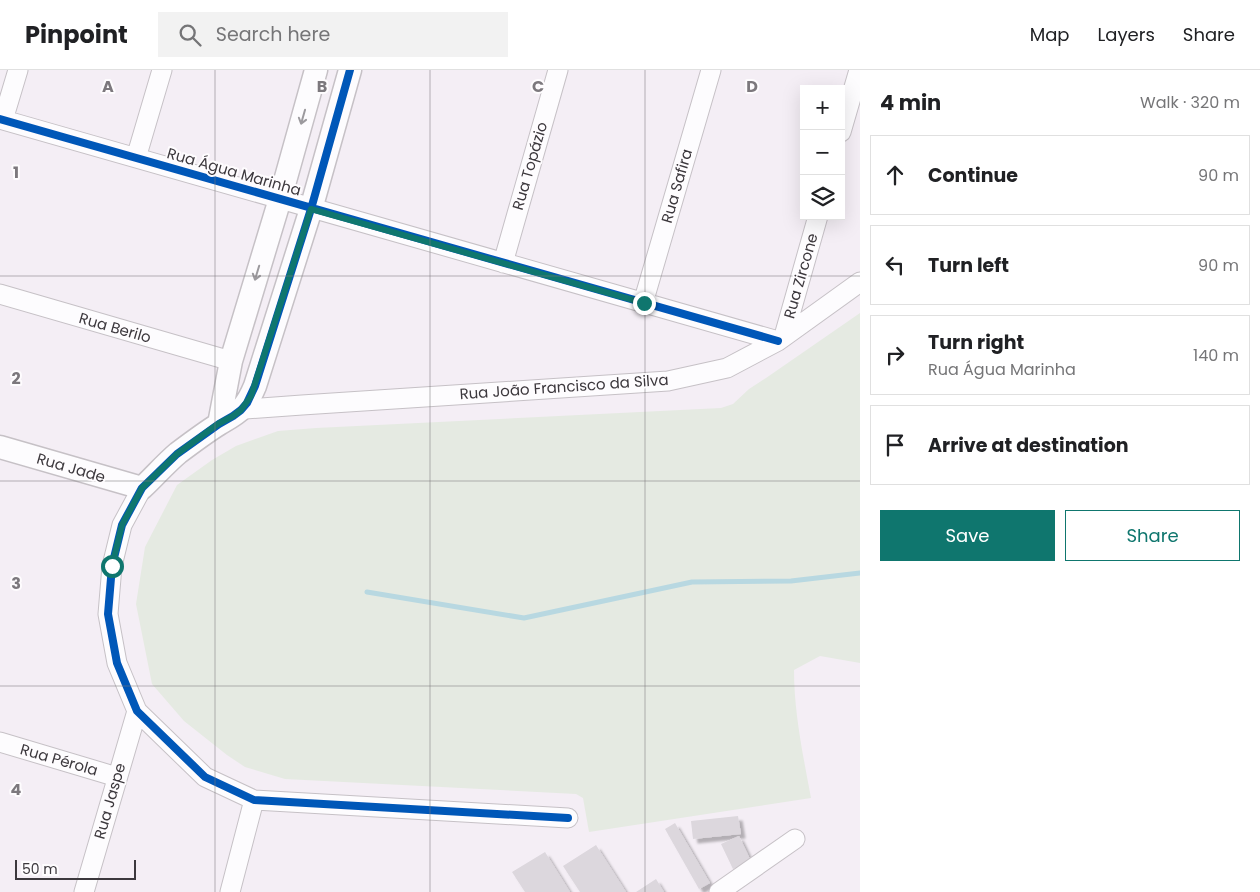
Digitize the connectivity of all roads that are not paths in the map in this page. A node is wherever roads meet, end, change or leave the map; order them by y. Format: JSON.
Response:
{"nodes":[{"id":1,"x":18,"y":70,"type":"edge"},
{"id":2,"x":162,"y":70,"type":"edge"},
{"id":3,"x":316,"y":70,"type":"edge"},
{"id":4,"x":350,"y":70,"type":"edge"},
{"id":5,"x":558,"y":70,"type":"edge"},
{"id":6,"x":711,"y":70,"type":"edge"},
{"id":7,"x":858,"y":70,"type":"edge"},
{"id":8,"x":2,"y":120,"type":"edge"},
{"id":9,"x":842,"y":130,"type":"edge"},
{"id":10,"x":136,"y":158,"type":"junction"},
{"id":11,"x":280,"y":199,"type":"junction"},
{"id":12,"x":311,"y":209,"type":"junction"},
{"id":13,"x":817,"y":220,"type":"edge"},
{"id":14,"x":502,"y":263,"type":"junction"},
{"id":15,"x":860,"y":282,"type":"edge"},
{"id":16,"x":0,"y":294,"type":"edge"},
{"id":17,"x":644,"y":303,"type":"junction"},
{"id":18,"x":781,"y":338,"type":"junction"},
{"id":19,"x":231,"y":361,"type":"junction"},
{"id":20,"x":226,"y":415,"type":"junction"},
{"id":21,"x":0,"y":447,"type":"edge"},
{"id":22,"x":142,"y":488,"type":"junction"},
{"id":23,"x":137,"y":711,"type":"junction"},
{"id":24,"x":0,"y":742,"type":"edge"},
{"id":25,"x":118,"y":776,"type":"junction"},
{"id":26,"x":254,"y":800,"type":"junction"},
{"id":27,"x":568,"y":818,"type":"dead end"},
{"id":28,"x":795,"y":839,"type":"dead end"},
{"id":29,"x":84,"y":892,"type":"edge"},
{"id":30,"x":230,"y":892,"type":"edge"},
{"id":31,"x":718,"y":892,"type":"edge"}],
"edges":[{"from":1,"to":8,"type":"street"},
{"from":2,"to":10,"type":"street"},
{"from":3,"to":11,"type":"street","one_way":true},
{"from":4,"to":12,"type":"street"},
{"from":5,"to":14,"type":"street","name":"Rua Topázio"},
{"from":6,"to":17,"type":"street","name":"Rua Safira"},
{"from":7,"to":9,"type":"street"},
{"from":8,"to":10,"type":"street","name":"Rua Água Marinha"},
{"from":10,"to":11,"type":"street","name":"Rua Água Marinha"},
{"from":11,"to":12,"type":"street","name":"Rua Água Marinha"},
{"from":11,"to":19,"type":"street","one_way":true},
{"from":12,"to":14,"type":"street","name":"Rua Água Marinha"},
{"from":12,"to":20,"type":"street"},
{"from":13,"to":18,"type":"street","name":"Rua Zircone"},
{"from":14,"to":17,"type":"street","name":"Rua Água Marinha"},
{"from":15,"to":18,"type":"street","name":"Rua João Francisco da Silva"},
{"from":16,"to":19,"type":"street","name":"Rua Berilo"},
{"from":17,"to":18,"type":"street","name":"Rua Água Marinha"},
{"from":18,"to":20,"type":"street","name":"Rua João Francisco da Silva"},
{"from":19,"to":20,"type":"street"},
{"from":20,"to":22,"type":"street"},
{"from":21,"to":22,"type":"street","name":"Rua Jade"},
{"from":22,"to":23,"type":"street"},
{"from":23,"to":25,"type":"street","name":"Rua Jaspe"},
{"from":23,"to":26,"type":"street"},
{"from":24,"to":25,"type":"street","name":"Rua Pérola"},
{"from":25,"to":29,"type":"street","name":"Rua Jaspe"},
{"from":26,"to":27,"type":"street"},
{"from":26,"to":30,"type":"street"},
{"from":28,"to":31,"type":"street"}]}
